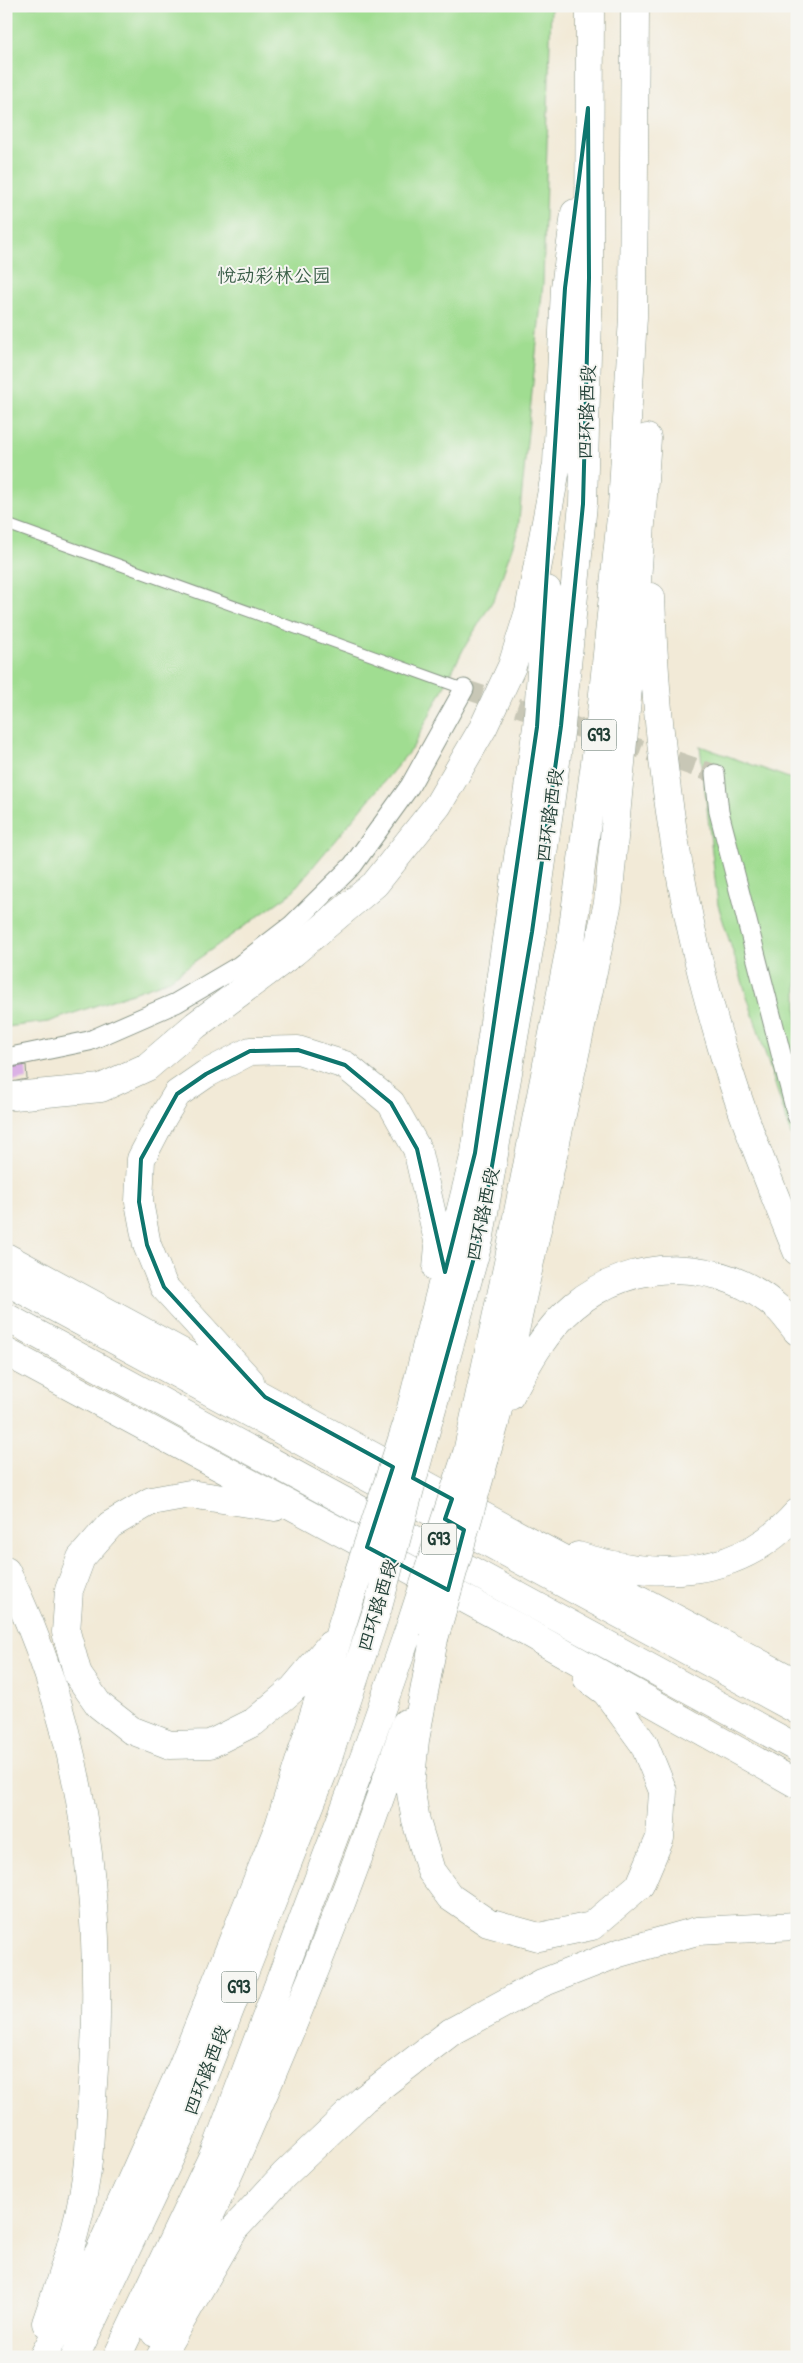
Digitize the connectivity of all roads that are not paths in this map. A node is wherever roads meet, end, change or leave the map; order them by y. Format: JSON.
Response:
{"nodes":[{"id":1,"x":590,"y":6,"type":"edge"},
{"id":2,"x":635,"y":6,"type":"edge"},
{"id":3,"x":588,"y":108,"type":"junction"},
{"id":4,"x":634,"y":317,"type":"junction"},
{"id":5,"x":647,"y":438,"type":"junction"},
{"id":6,"x":557,"y":464,"type":"junction"},
{"id":7,"x":6,"y":524,"type":"edge"},
{"id":8,"x":464,"y":689,"type":"joint"},
{"id":9,"x":715,"y":774,"type":"dead end"},
{"id":10,"x":6,"y":1058,"type":"edge"},
{"id":11,"x":10,"y":1096,"type":"edge"},
{"id":12,"x":797,"y":1116,"type":"edge"},
{"id":13,"x":797,"y":1251,"type":"edge"},
{"id":14,"x":6,"y":1257,"type":"edge"},
{"id":15,"x":6,"y":1281,"type":"edge"},
{"id":16,"x":6,"y":1316,"type":"edge"},
{"id":17,"x":797,"y":1331,"type":"edge"},
{"id":18,"x":429,"y":1337,"type":"junction"},
{"id":19,"x":6,"y":1352,"type":"edge"},
{"id":20,"x":265,"y":1397,"type":"junction"},
{"id":21,"x":495,"y":1424,"type":"junction"},
{"id":22,"x":415,"y":1430,"type":"junction"},
{"id":23,"x":476,"y":1455,"type":"junction"},
{"id":24,"x":300,"y":1512,"type":"junction"},
{"id":25,"x":797,"y":1513,"type":"edge"},
{"id":26,"x":527,"y":1540,"type":"junction"},
{"id":27,"x":6,"y":1571,"type":"edge"},
{"id":28,"x":522,"y":1629,"type":"junction"},
{"id":29,"x":340,"y":1632,"type":"junction"},
{"id":30,"x":434,"y":1639,"type":"junction"},
{"id":31,"x":797,"y":1684,"type":"edge"},
{"id":32,"x":797,"y":1710,"type":"edge"},
{"id":33,"x":797,"y":1748,"type":"edge"},
{"id":34,"x":797,"y":1784,"type":"edge"},
{"id":35,"x":797,"y":1926,"type":"edge"},
{"id":36,"x":35,"y":2357,"type":"edge"},
{"id":37,"x":43,"y":2357,"type":"edge"},
{"id":38,"x":75,"y":2357,"type":"edge"},
{"id":39,"x":116,"y":2357,"type":"edge"},
{"id":40,"x":144,"y":2357,"type":"edge"},
{"id":41,"x":160,"y":2357,"type":"edge"}],
"edges":[{"from":1,"to":3,"type":"main road","name":"四环路西段","number":"G93"},
{"from":2,"to":4,"type":"main road","name":"四环路西段","number":"G93"},
{"from":3,"to":6,"type":"main road"},
{"from":3,"to":22,"type":"main road","name":"四环路西段","number":"G93"},
{"from":4,"to":5,"type":"main road"},
{"from":4,"to":23,"type":"main road","name":"四环路西段","number":"G93"},
{"from":5,"to":13,"type":"main road"},
{"from":5,"to":21,"type":"main road"},
{"from":6,"to":11,"type":"main road"},
{"from":6,"to":18,"type":"main road"},
{"from":7,"to":8,"type":"lane"},
{"from":8,"to":10,"type":"street"},
{"from":9,"to":12,"type":"street"},
{"from":14,"to":20,"type":"main road"},
{"from":15,"to":32,"type":"main road"},
{"from":16,"to":33,"type":"main road"},
{"from":17,"to":21,"type":"main road"},
{"from":18,"to":20,"type":"main road"},
{"from":18,"to":22,"type":"main road"},
{"from":19,"to":24,"type":"main road"},
{"from":20,"to":26,"type":"main road"},
{"from":21,"to":23,"type":"main road"},
{"from":22,"to":29,"type":"main road","bridge":true},
{"from":22,"to":38,"type":"main road","name":"四环路西段","number":"G93","bridge":true},
{"from":23,"to":30,"type":"main road","bridge":true},
{"from":23,"to":39,"type":"main road","name":"四环路西段","number":"G93","bridge":true},
{"from":24,"to":28,"type":"main road"},
{"from":24,"to":29,"type":"main road"},
{"from":25,"to":26,"type":"main road"},
{"from":26,"to":31,"type":"main road"},
{"from":27,"to":36,"type":"main road"},
{"from":28,"to":30,"type":"main road"},
{"from":28,"to":34,"type":"main road"},
{"from":29,"to":37,"type":"main road"},
{"from":30,"to":40,"type":"main road"},
{"from":35,"to":41,"type":"main road"}]}
